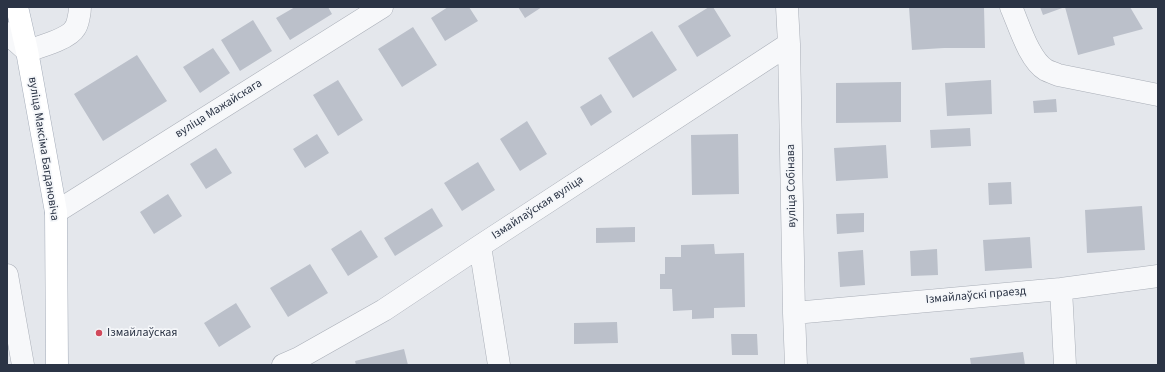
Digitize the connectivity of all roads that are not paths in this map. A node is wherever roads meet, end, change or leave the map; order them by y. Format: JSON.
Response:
{"nodes":[{"id":1,"x":17,"y":7,"type":"edge"},
{"id":2,"x":80,"y":7,"type":"edge"},
{"id":3,"x":382,"y":7,"type":"edge"},
{"id":4,"x":788,"y":7,"type":"edge"},
{"id":5,"x":1011,"y":7,"type":"edge"},
{"id":6,"x":7,"y":33,"type":"edge"},
{"id":7,"x":789,"y":44,"type":"junction"},
{"id":8,"x":27,"y":51,"type":"junction"},
{"id":9,"x":1158,"y":95,"type":"edge"},
{"id":10,"x":56,"y":212,"type":"junction"},
{"id":11,"x":480,"y":246,"type":"junction"},
{"id":12,"x":7,"y":275,"type":"edge"},
{"id":13,"x":1158,"y":276,"type":"edge"},
{"id":14,"x":1061,"y":288,"type":"junction"},
{"id":15,"x":794,"y":312,"type":"junction"},
{"id":16,"x":294,"y":363,"type":"edge"},
{"id":17,"x":23,"y":365,"type":"edge"},
{"id":18,"x":57,"y":365,"type":"edge"},
{"id":19,"x":499,"y":365,"type":"edge"},
{"id":20,"x":796,"y":365,"type":"edge"},
{"id":21,"x":1064,"y":365,"type":"edge"}],
"edges":[{"from":1,"to":8,"type":"main road","name":"вуліца Максіма Багдановіча"},
{"from":2,"to":8,"type":"street"},
{"from":3,"to":10,"type":"street","name":"вуліца Мажайскага"},
{"from":4,"to":7,"type":"street","name":"вуліца Собінава"},
{"from":5,"to":9,"type":"street"},
{"from":6,"to":8,"type":"street"},
{"from":7,"to":11,"type":"street","name":"Ізмайлаўская вуліца"},
{"from":7,"to":15,"type":"street","name":"вуліца Собінава"},
{"from":8,"to":10,"type":"main road","name":"вуліца Максіма Багдановіча"},
{"from":10,"to":18,"type":"main road","name":"вуліца Максіма Багдановіча"},
{"from":11,"to":16,"type":"street","name":"Ізмайлаўская вуліца"},
{"from":11,"to":19,"type":"street"},
{"from":12,"to":17,"type":"street"},
{"from":13,"to":14,"type":"street","name":"Ізмайлаўскі праезд"},
{"from":14,"to":15,"type":"street","name":"Ізмайлаўскі праезд"},
{"from":14,"to":21,"type":"street"},
{"from":15,"to":20,"type":"street","name":"вуліца Собінава"}]}
